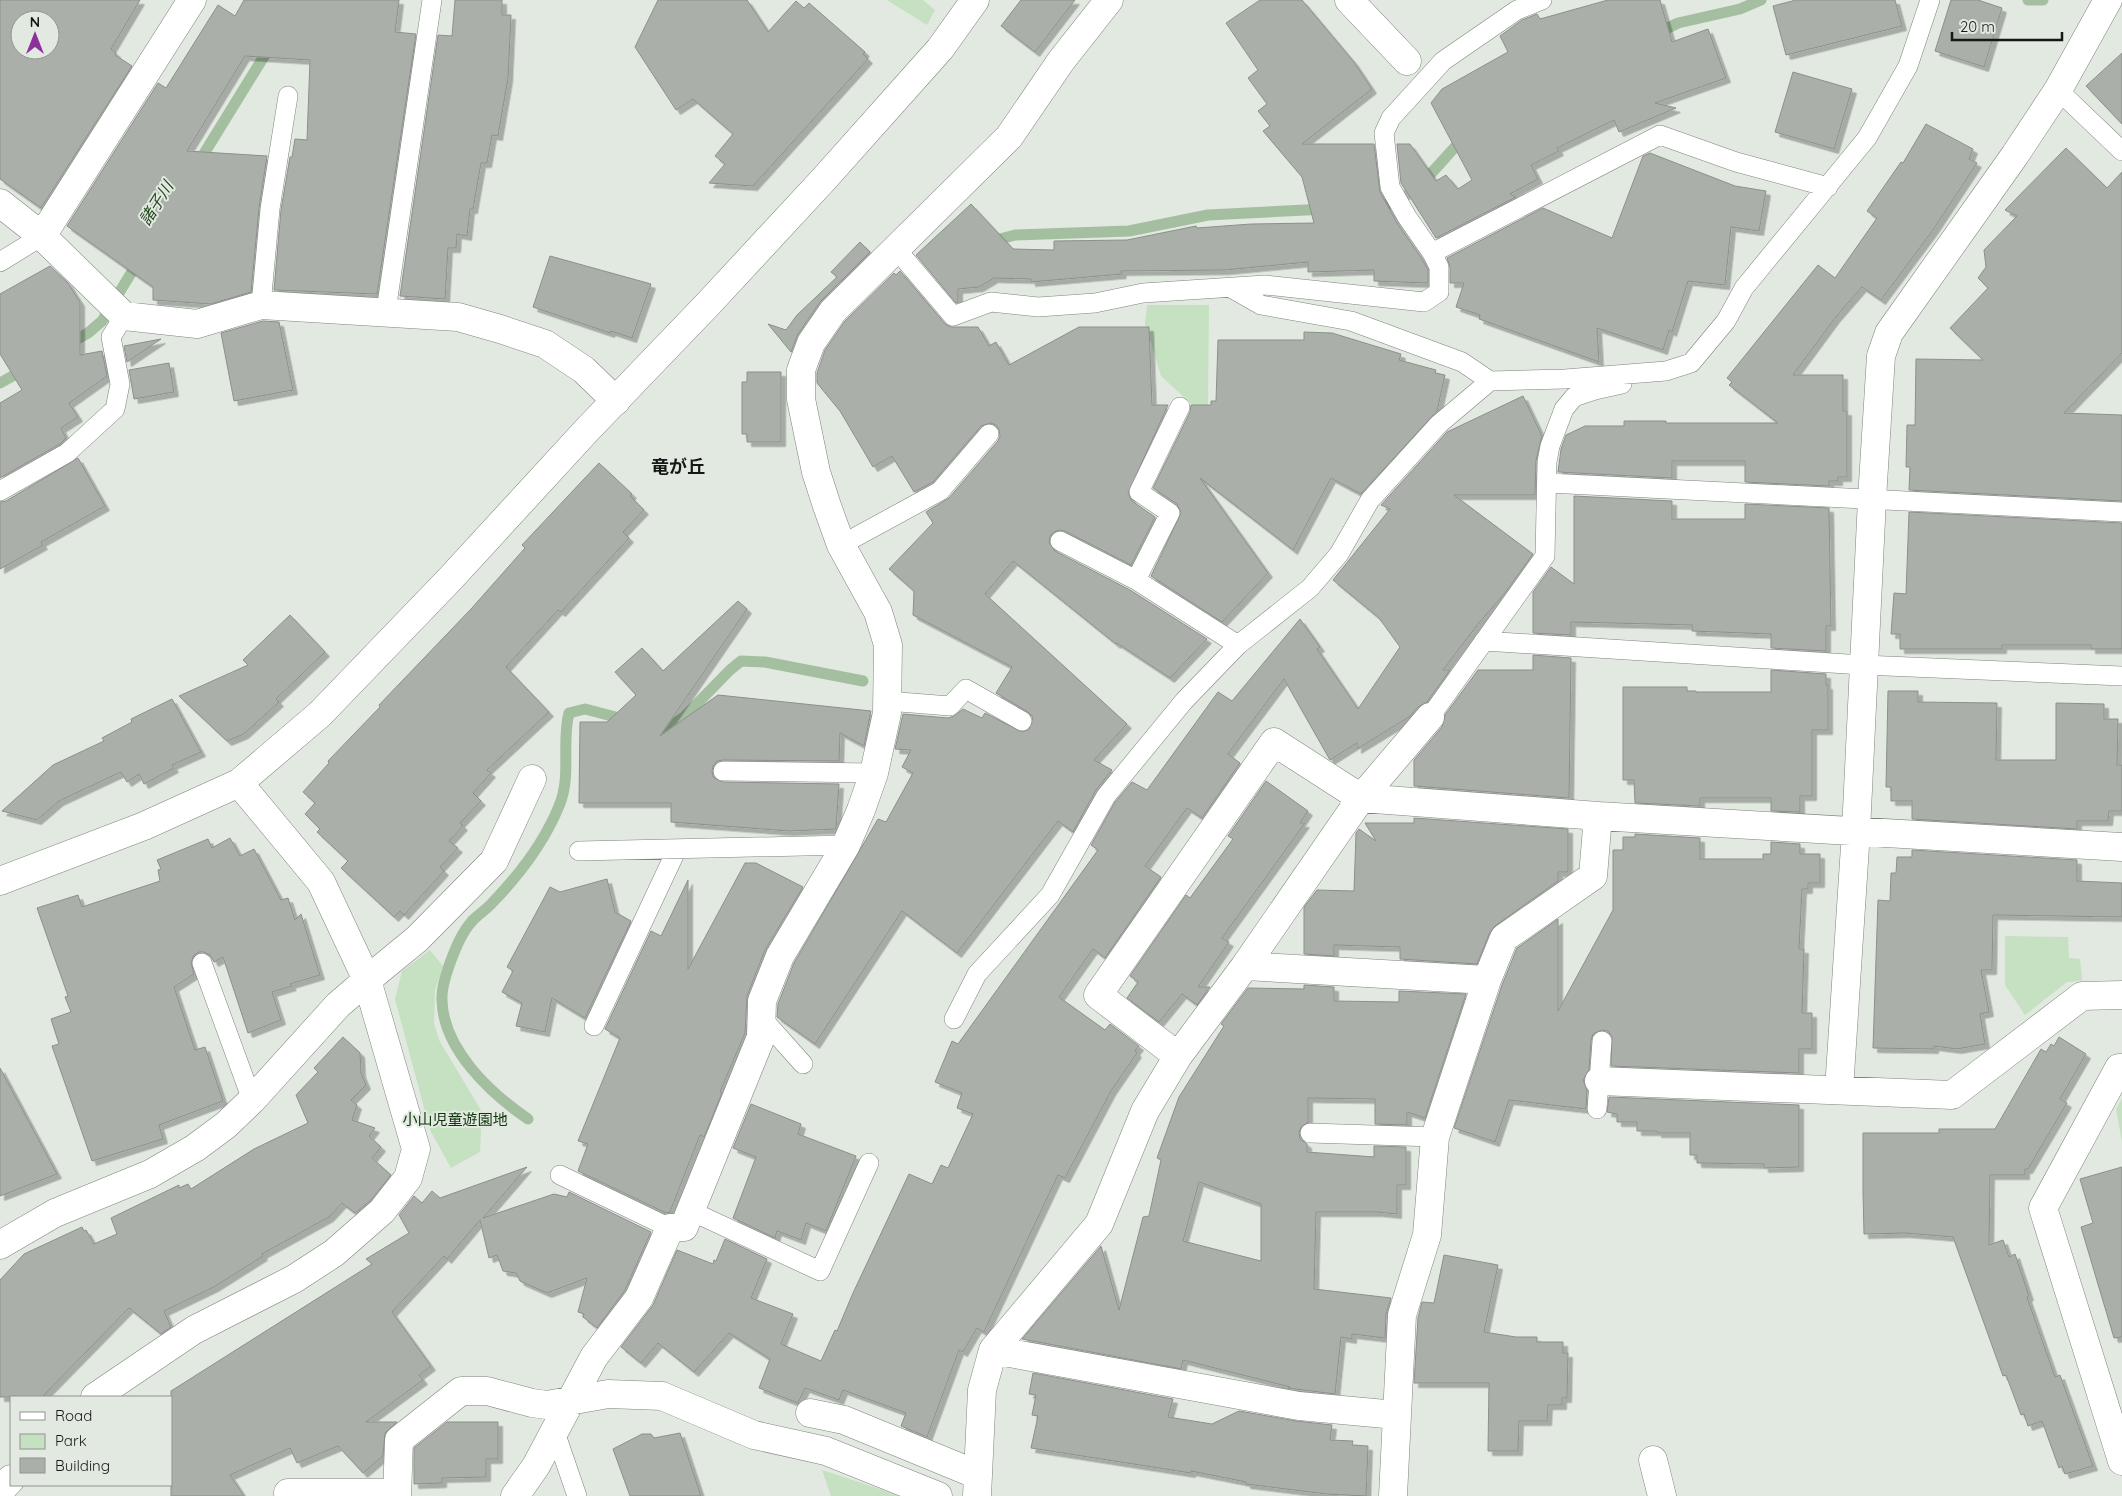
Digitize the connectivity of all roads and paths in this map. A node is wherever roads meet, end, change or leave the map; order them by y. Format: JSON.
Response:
{"nodes":[{"id":1,"x":192,"y":0,"type":"edge"},
{"id":2,"x":432,"y":0,"type":"edge"},
{"id":3,"x":976,"y":0,"type":"edge"},
{"id":4,"x":1109,"y":0,"type":"edge"},
{"id":5,"x":1349,"y":0,"type":"edge"},
{"id":6,"x":1542,"y":0,"type":"edge"},
{"id":7,"x":1930,"y":0,"type":"edge"},
{"id":8,"x":2108,"y":0,"type":"edge"},
{"id":9,"x":1407,"y":61,"type":"dead end"},
{"id":10,"x":2058,"y":90,"type":"junction"},
{"id":11,"x":288,"y":96,"type":"dead end"},
{"id":12,"x":2122,"y":152,"type":"edge"},
{"id":13,"x":1828,"y":187,"type":"junction"},
{"id":14,"x":0,"y":203,"type":"edge"},
{"id":15,"x":42,"y":236,"type":"junction"},
{"id":16,"x":1432,"y":253,"type":"junction"},
{"id":17,"x":906,"y":259,"type":"junction"},
{"id":18,"x":0,"y":262,"type":"edge"},
{"id":19,"x":1232,"y":288,"type":"junction"},
{"id":20,"x":261,"y":305,"type":"junction"},
{"id":21,"x":116,"y":309,"type":"junction"},
{"id":22,"x":386,"y":311,"type":"junction"},
{"id":23,"x":1635,"y":373,"type":"junction"},
{"id":24,"x":1490,"y":380,"type":"junction"},
{"id":25,"x":616,"y":401,"type":"junction"},
{"id":26,"x":1180,"y":407,"type":"dead end"},
{"id":27,"x":989,"y":434,"type":"dead end"},
{"id":28,"x":1548,"y":483,"type":"junction"},
{"id":29,"x":0,"y":491,"type":"edge"},
{"id":30,"x":1872,"y":499,"type":"junction"},
{"id":31,"x":2122,"y":512,"type":"edge"},
{"id":32,"x":1060,"y":541,"type":"dead end"},
{"id":33,"x":841,"y":545,"type":"junction"},
{"id":34,"x":1136,"y":580,"type":"junction"},
{"id":35,"x":1484,"y":641,"type":"junction"},
{"id":36,"x":1238,"y":645,"type":"junction"},
{"id":37,"x":1864,"y":665,"type":"junction"},
{"id":38,"x":2122,"y":676,"type":"edge"},
{"id":39,"x":887,"y":701,"type":"junction"},
{"id":40,"x":1430,"y":717,"type":"joint"},
{"id":41,"x":1022,"y":721,"type":"dead end"},
{"id":42,"x":723,"y":771,"type":"dead end"},
{"id":43,"x":874,"y":773,"type":"junction"},
{"id":44,"x":532,"y":779,"type":"dead end"},
{"id":45,"x":239,"y":783,"type":"junction"},
{"id":46,"x":1361,"y":798,"type":"junction"},
{"id":47,"x":1598,"y":816,"type":"junction"},
{"id":48,"x":1856,"y":831,"type":"junction"},
{"id":49,"x":846,"y":845,"type":"junction"},
{"id":50,"x":2122,"y":847,"type":"edge"},
{"id":51,"x":677,"y":849,"type":"junction"},
{"id":52,"x":579,"y":851,"type":"dead end"},
{"id":53,"x":6,"y":874,"type":"edge"},
{"id":54,"x":202,"y":963,"type":"dead end"},
{"id":55,"x":1245,"y":966,"type":"junction"},
{"id":56,"x":366,"y":980,"type":"junction"},
{"id":57,"x":1487,"y":980,"type":"junction"},
{"id":58,"x":2122,"y":995,"type":"edge"},
{"id":59,"x":761,"y":1017,"type":"junction"},
{"id":60,"x":954,"y":1019,"type":"dead end"},
{"id":61,"x":594,"y":1026,"type":"dead end"},
{"id":62,"x":1602,"y":1041,"type":"dead end"},
{"id":63,"x":1178,"y":1056,"type":"junction"},
{"id":64,"x":803,"y":1064,"type":"dead end"},
{"id":65,"x":2122,"y":1068,"type":"edge"},
{"id":66,"x":1599,"y":1081,"type":"junction"},
{"id":67,"x":1839,"y":1090,"type":"junction"},
{"id":68,"x":252,"y":1100,"type":"junction"},
{"id":69,"x":1597,"y":1109,"type":"dead end"},
{"id":70,"x":1310,"y":1133,"type":"dead end"},
{"id":71,"x":1435,"y":1137,"type":"junction"},
{"id":72,"x":869,"y":1163,"type":"dead end"},
{"id":73,"x":560,"y":1175,"type":"dead end"},
{"id":74,"x":681,"y":1220,"type":"junction"},
{"id":75,"x":0,"y":1245,"type":"edge"},
{"id":76,"x":994,"y":1350,"type":"junction"},
{"id":77,"x":96,"y":1396,"type":"edge"},
{"id":78,"x":571,"y":1400,"type":"junction"},
{"id":79,"x":810,"y":1413,"type":"dead end"},
{"id":80,"x":1396,"y":1415,"type":"junction"},
{"id":81,"x":555,"y":1432,"type":"junction"},
{"id":82,"x":1653,"y":1460,"type":"dead end"},
{"id":83,"x":2122,"y":1461,"type":"edge"},
{"id":84,"x":10,"y":1480,"type":"edge"},
{"id":85,"x":977,"y":1486,"type":"edge"},
{"id":86,"x":0,"y":1491,"type":"edge"},
{"id":87,"x":288,"y":1493,"type":"dead end"},
{"id":88,"x":397,"y":1495,"type":"edge"},
{"id":89,"x":515,"y":1496,"type":"edge"},
{"id":90,"x":577,"y":1496,"type":"edge"},
{"id":91,"x":938,"y":1496,"type":"edge"},
{"id":92,"x":1393,"y":1496,"type":"edge"},
{"id":93,"x":1662,"y":1496,"type":"edge"}],
"edges":[{"from":1,"to":15,"type":"street"},
{"from":2,"to":22,"type":"lane"},
{"from":3,"to":25,"type":"street"},
{"from":4,"to":17,"type":"street"},
{"from":5,"to":9,"type":"street"},
{"from":6,"to":16,"type":"lane"},
{"from":7,"to":13,"type":"lane"},
{"from":8,"to":10,"type":"street"},
{"from":10,"to":12,"type":"lane"},
{"from":10,"to":30,"type":"street"},
{"from":11,"to":20,"type":"lane"},
{"from":13,"to":16,"type":"lane"},
{"from":13,"to":23,"type":"lane"},
{"from":14,"to":15,"type":"street"},
{"from":15,"to":18,"type":"lane"},
{"from":15,"to":21,"type":"street"},
{"from":16,"to":19,"type":"lane"},
{"from":17,"to":19,"type":"lane"},
{"from":17,"to":33,"type":"street"},
{"from":19,"to":24,"type":"lane"},
{"from":20,"to":21,"type":"street"},
{"from":20,"to":22,"type":"street"},
{"from":21,"to":29,"type":"lane"},
{"from":22,"to":25,"type":"street"},
{"from":23,"to":24,"type":"lane"},
{"from":23,"to":28,"type":"lane"},
{"from":24,"to":36,"type":"lane"},
{"from":25,"to":45,"type":"street"},
{"from":26,"to":34,"type":"lane"},
{"from":27,"to":33,"type":"lane"},
{"from":28,"to":30,"type":"lane"},
{"from":28,"to":35,"type":"lane"},
{"from":30,"to":31,"type":"lane"},
{"from":30,"to":37,"type":"street"},
{"from":32,"to":34,"type":"lane"},
{"from":33,"to":39,"type":"street"},
{"from":34,"to":36,"type":"lane"},
{"from":35,"to":37,"type":"lane"},
{"from":35,"to":40,"type":"lane"},
{"from":36,"to":60,"type":"lane"},
{"from":37,"to":38,"type":"lane"},
{"from":37,"to":48,"type":"street"},
{"from":39,"to":41,"type":"lane"},
{"from":39,"to":43,"type":"street"},
{"from":40,"to":46,"type":"street"},
{"from":42,"to":43,"type":"lane"},
{"from":43,"to":49,"type":"street"},
{"from":44,"to":56,"type":"street"},
{"from":45,"to":53,"type":"street"},
{"from":45,"to":56,"type":"street"},
{"from":46,"to":47,"type":"street"},
{"from":46,"to":55,"type":"street"},
{"from":46,"to":63,"type":"street"},
{"from":47,"to":48,"type":"street"},
{"from":47,"to":57,"type":"street"},
{"from":48,"to":50,"type":"street"},
{"from":48,"to":67,"type":"street"},
{"from":49,"to":51,"type":"lane"},
{"from":49,"to":59,"type":"street"},
{"from":51,"to":52,"type":"lane"},
{"from":51,"to":61,"type":"lane"},
{"from":54,"to":68,"type":"lane"},
{"from":55,"to":57,"type":"street"},
{"from":55,"to":63,"type":"street"},
{"from":56,"to":68,"type":"street"},
{"from":56,"to":77,"type":"street"},
{"from":57,"to":71,"type":"street"},
{"from":58,"to":67,"type":"street"},
{"from":59,"to":64,"type":"lane"},
{"from":59,"to":74,"type":"street"},
{"from":62,"to":66,"type":"lane"},
{"from":63,"to":76,"type":"street"},
{"from":65,"to":83,"type":"street"},
{"from":66,"to":67,"type":"street"},
{"from":66,"to":69,"type":"lane"},
{"from":68,"to":75,"type":"street"},
{"from":70,"to":71,"type":"lane"},
{"from":71,"to":80,"type":"street"},
{"from":72,"to":74,"type":"lane"},
{"from":73,"to":74,"type":"lane"},
{"from":74,"to":78,"type":"street"},
{"from":76,"to":80,"type":"street"},
{"from":76,"to":85,"type":"street"},
{"from":78,"to":81,"type":"street"},
{"from":78,"to":88,"type":"street"},
{"from":78,"to":91,"type":"street"},
{"from":79,"to":85,"type":"street"},
{"from":80,"to":92,"type":"street"},
{"from":81,"to":89,"type":"street"},
{"from":81,"to":90,"type":"lane"},
{"from":82,"to":93,"type":"street"},
{"from":84,"to":86,"type":"street"},
{"from":87,"to":88,"type":"street"}]}
